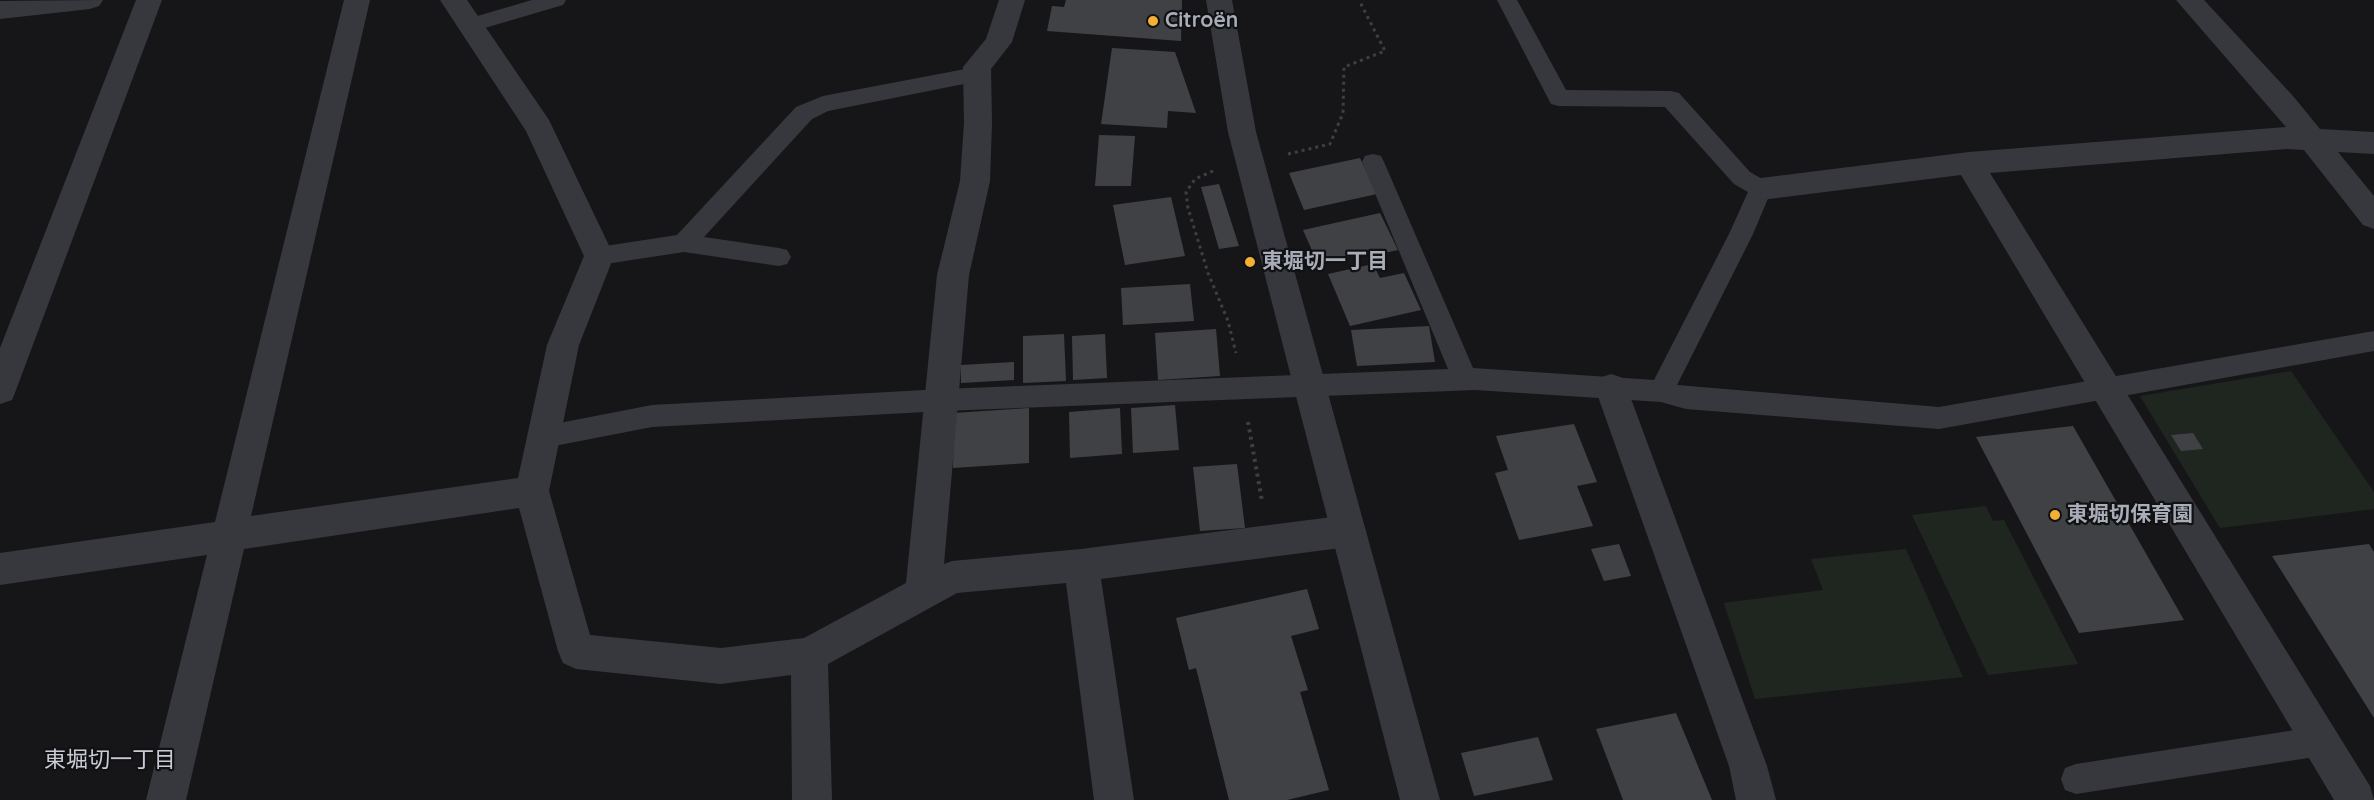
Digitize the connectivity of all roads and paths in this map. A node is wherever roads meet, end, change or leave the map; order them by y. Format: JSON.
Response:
{"nodes":[{"id":1,"x":90,"y":0,"type":"edge"},
{"id":2,"x":148,"y":0,"type":"edge"},
{"id":3,"x":357,"y":0,"type":"edge"},
{"id":4,"x":556,"y":0,"type":"edge"},
{"id":5,"x":1012,"y":0,"type":"edge"},
{"id":6,"x":1219,"y":0,"type":"edge"},
{"id":7,"x":1507,"y":0,"type":"edge"},
{"id":8,"x":2189,"y":0,"type":"edge"},
{"id":9,"x":0,"y":10,"type":"edge"},
{"id":10,"x":462,"y":12,"type":"edge"},
{"id":11,"x":976,"y":75,"type":"junction"},
{"id":12,"x":2313,"y":140,"type":"junction"},
{"id":13,"x":2374,"y":142,"type":"edge"},
{"id":14,"x":1373,"y":162,"type":"dead end"},
{"id":15,"x":1969,"y":163,"type":"junction"},
{"id":16,"x":1761,"y":189,"type":"junction"},
{"id":17,"x":2374,"y":217,"type":"edge"},
{"id":18,"x":684,"y":243,"type":"junction"},
{"id":19,"x":599,"y":256,"type":"junction"},
{"id":20,"x":779,"y":257,"type":"dead end"},
{"id":21,"x":2374,"y":341,"type":"edge"},
{"id":22,"x":1465,"y":380,"type":"junction"},
{"id":23,"x":1309,"y":387,"type":"junction"},
{"id":24,"x":1611,"y":387,"type":"junction"},
{"id":25,"x":2107,"y":387,"type":"junction"},
{"id":26,"x":0,"y":390,"type":"edge"},
{"id":27,"x":1661,"y":391,"type":"junction"},
{"id":28,"x":943,"y":400,"type":"junction"},
{"id":29,"x":544,"y":437,"type":"junction"},
{"id":30,"x":532,"y":491,"type":"junction"},
{"id":31,"x":1348,"y":531,"type":"junction"},
{"id":32,"x":231,"y":533,"type":"junction"},
{"id":33,"x":1081,"y":565,"type":"junction"},
{"id":34,"x":0,"y":569,"type":"edge"},
{"id":35,"x":923,"y":593,"type":"junction"},
{"id":36,"x":809,"y":655,"type":"junction"},
{"id":37,"x":2321,"y":741,"type":"junction"},
{"id":38,"x":2076,"y":778,"type":"dead end"},
{"id":39,"x":166,"y":800,"type":"edge"},
{"id":40,"x":812,"y":800,"type":"edge"},
{"id":41,"x":1114,"y":800,"type":"edge"},
{"id":42,"x":1420,"y":800,"type":"edge"},
{"id":43,"x":1756,"y":800,"type":"edge"},
{"id":44,"x":2356,"y":800,"type":"edge"}],
"edges":[{"from":1,"to":9,"type":"street"},
{"from":2,"to":26,"type":"street"},
{"from":3,"to":32,"type":"street"},
{"from":4,"to":10,"type":"lane"},
{"from":5,"to":11,"type":"street"},
{"from":6,"to":23,"type":"street"},
{"from":7,"to":16,"type":"lane"},
{"from":8,"to":12,"type":"street"},
{"from":10,"to":19,"type":"street"},
{"from":11,"to":18,"type":"lane"},
{"from":11,"to":28,"type":"street"},
{"from":12,"to":13,"type":"street"},
{"from":12,"to":15,"type":"street"},
{"from":12,"to":17,"type":"street"},
{"from":14,"to":22,"type":"lane"},
{"from":15,"to":16,"type":"street"},
{"from":15,"to":25,"type":"street"},
{"from":16,"to":27,"type":"lane"},
{"from":18,"to":19,"type":"lane"},
{"from":18,"to":20,"type":"lane"},
{"from":19,"to":29,"type":"street"},
{"from":21,"to":25,"type":"lane"},
{"from":22,"to":23,"type":"lane"},
{"from":22,"to":24,"type":"lane"},
{"from":23,"to":28,"type":"lane"},
{"from":23,"to":31,"type":"street"},
{"from":24,"to":27,"type":"lane"},
{"from":24,"to":43,"type":"street"},
{"from":25,"to":27,"type":"lane"},
{"from":25,"to":37,"type":"street"},
{"from":28,"to":29,"type":"lane"},
{"from":28,"to":35,"type":"street"},
{"from":29,"to":30,"type":"street"},
{"from":30,"to":32,"type":"street"},
{"from":30,"to":36,"type":"street"},
{"from":31,"to":33,"type":"street"},
{"from":31,"to":42,"type":"street"},
{"from":32,"to":34,"type":"street"},
{"from":32,"to":39,"type":"street"},
{"from":33,"to":35,"type":"street"},
{"from":33,"to":41,"type":"street"},
{"from":35,"to":36,"type":"street"},
{"from":36,"to":40,"type":"street"},
{"from":37,"to":38,"type":"lane"},
{"from":37,"to":44,"type":"street"}]}
